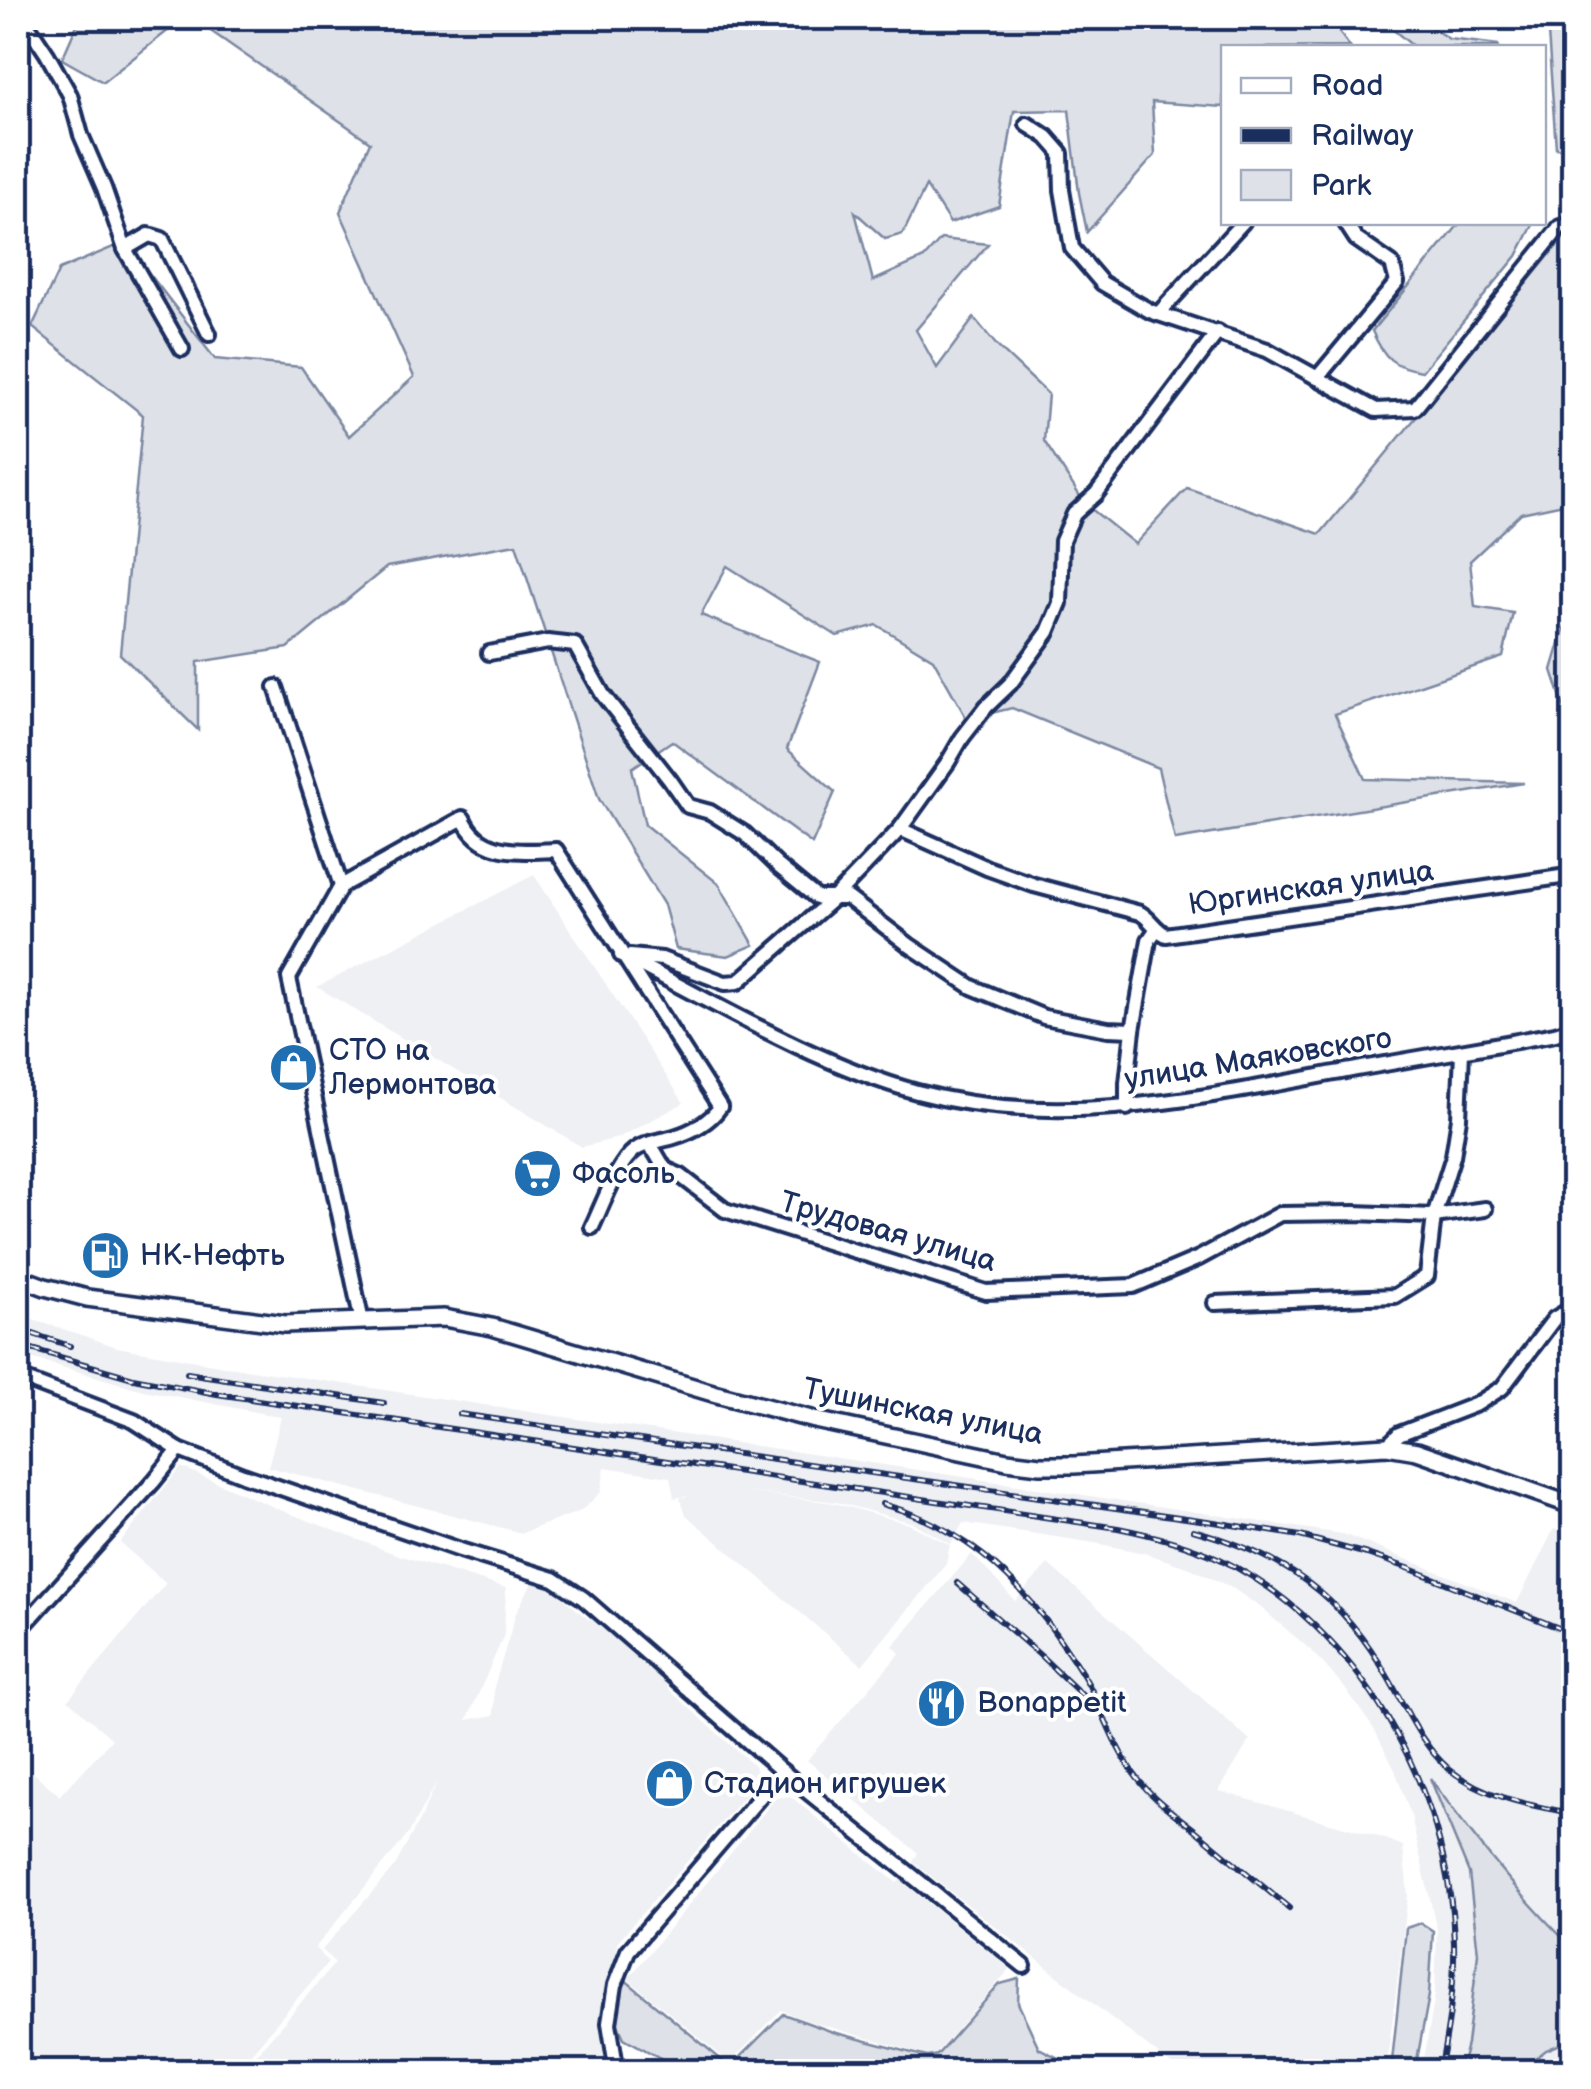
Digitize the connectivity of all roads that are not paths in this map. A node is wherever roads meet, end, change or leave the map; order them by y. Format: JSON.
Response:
{"nodes":[{"id":1,"x":22,"y":18,"type":"edge"},
{"id":2,"x":1027,"y":124,"type":"dead end"},
{"id":3,"x":1574,"y":224,"type":"edge"},
{"id":4,"x":1240,"y":225,"type":"edge"},
{"id":5,"x":1347,"y":225,"type":"edge"},
{"id":6,"x":125,"y":249,"type":"junction"},
{"id":7,"x":1158,"y":314,"type":"junction"},
{"id":8,"x":1218,"y":332,"type":"junction"},
{"id":9,"x":210,"y":334,"type":"dead end"},
{"id":10,"x":182,"y":349,"type":"dead end"},
{"id":11,"x":1317,"y":378,"type":"junction"},
{"id":12,"x":489,"y":653,"type":"dead end"},
{"id":13,"x":276,"y":687,"type":"dead end"},
{"id":14,"x":900,"y":828,"type":"junction"},
{"id":15,"x":1574,"y":875,"type":"edge"},
{"id":16,"x":341,"y":886,"type":"junction"},
{"id":17,"x":834,"y":898,"type":"junction"},
{"id":18,"x":1156,"y":930,"type":"junction"},
{"id":19,"x":621,"y":955,"type":"junction"},
{"id":20,"x":1574,"y":1028,"type":"edge"},
{"id":21,"x":1133,"y":1030,"type":"junction"},
{"id":22,"x":1462,"y":1052,"type":"junction"},
{"id":23,"x":1127,"y":1108,"type":"junction"},
{"id":24,"x":646,"y":1144,"type":"junction"},
{"id":25,"x":1485,"y":1210,"type":"dead end"},
{"id":26,"x":1434,"y":1216,"type":"junction"},
{"id":27,"x":592,"y":1228,"type":"dead end"},
{"id":28,"x":18,"y":1277,"type":"edge"},
{"id":29,"x":1215,"y":1303,"type":"dead end"},
{"id":30,"x":1574,"y":1307,"type":"edge"},
{"id":31,"x":362,"y":1322,"type":"junction"},
{"id":32,"x":18,"y":1377,"type":"edge"},
{"id":33,"x":1387,"y":1446,"type":"junction"},
{"id":34,"x":179,"y":1450,"type":"junction"},
{"id":35,"x":1574,"y":1506,"type":"edge"},
{"id":36,"x":18,"y":1632,"type":"edge"},
{"id":37,"x":782,"y":1770,"type":"junction"},
{"id":38,"x":1024,"y":1966,"type":"dead end"},
{"id":39,"x":617,"y":2072,"type":"edge"}],
"edges":[{"from":1,"to":6,"type":"street"},
{"from":2,"to":7,"type":"street"},
{"from":3,"to":11,"type":"street"},
{"from":4,"to":7,"type":"street"},
{"from":5,"to":11,"type":"street"},
{"from":6,"to":9,"type":"street"},
{"from":6,"to":10,"type":"street"},
{"from":7,"to":8,"type":"street"},
{"from":8,"to":11,"type":"street"},
{"from":8,"to":14,"type":"street"},
{"from":12,"to":17,"type":"street"},
{"from":13,"to":16,"type":"street"},
{"from":14,"to":17,"type":"street"},
{"from":14,"to":18,"type":"street","name":"Юргинская улица"},
{"from":15,"to":18,"type":"street","name":"Юргинская улица"},
{"from":16,"to":19,"type":"street"},
{"from":16,"to":31,"type":"street"},
{"from":17,"to":19,"type":"street"},
{"from":17,"to":21,"type":"street"},
{"from":18,"to":21,"type":"street"},
{"from":19,"to":23,"type":"street","name":"улица Маяковского"},
{"from":19,"to":24,"type":"street"},
{"from":20,"to":22,"type":"street","name":"улица Маяковского"},
{"from":21,"to":23,"type":"street"},
{"from":22,"to":23,"type":"street","name":"улица Маяковского"},
{"from":22,"to":26,"type":"street"},
{"from":24,"to":26,"type":"street","name":"Трудовая улица"},
{"from":24,"to":27,"type":"street"},
{"from":25,"to":26,"type":"street","name":"Трудовая улица"},
{"from":26,"to":29,"type":"street"},
{"from":28,"to":31,"type":"main road","name":"Тушинская улица"},
{"from":30,"to":33,"type":"street"},
{"from":31,"to":33,"type":"main road","name":"Тушинская улица"},
{"from":32,"to":34,"type":"street"},
{"from":33,"to":35,"type":"main road","name":"Тушинская улица"},
{"from":34,"to":36,"type":"street"},
{"from":34,"to":37,"type":"street"},
{"from":37,"to":38,"type":"street"},
{"from":37,"to":39,"type":"street"}]}
